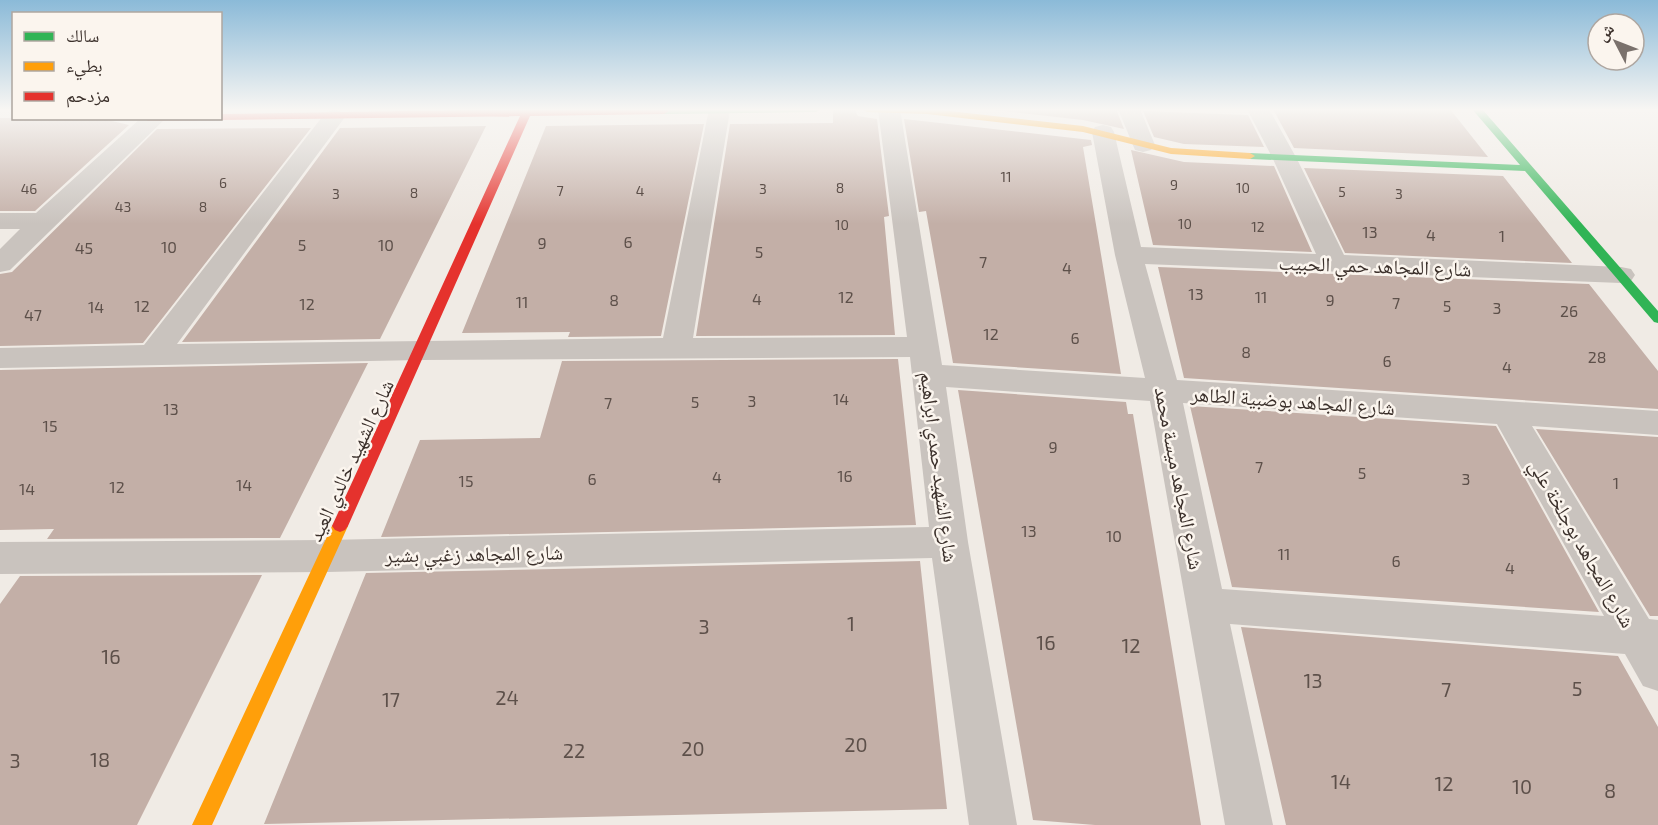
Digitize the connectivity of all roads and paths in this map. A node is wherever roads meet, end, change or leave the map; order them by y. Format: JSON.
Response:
{"nodes":[{"id":1,"x":122,"y":148,"type":"edge"},
{"id":2,"x":311,"y":148,"type":"edge"},
{"id":3,"x":511,"y":148,"type":"edge"},
{"id":4,"x":713,"y":148,"type":"edge"},
{"id":5,"x":889,"y":148,"type":"edge"},
{"id":6,"x":1106,"y":148,"type":"edge"},
{"id":7,"x":1156,"y":148,"type":"edge"},
{"id":8,"x":1279,"y":148,"type":"edge"},
{"id":9,"x":1510,"y":148,"type":"edge"},
{"id":10,"x":1285,"y":159,"type":"junction"},
{"id":11,"x":1528,"y":168,"type":"junction"},
{"id":12,"x":0,"y":221,"type":"edge"},
{"id":13,"x":43,"y":221,"type":"junction"},
{"id":14,"x":1129,"y":255,"type":"junction"},
{"id":15,"x":1334,"y":263,"type":"junction"},
{"id":16,"x":0,"y":264,"type":"edge"},
{"id":17,"x":1621,"y":275,"type":"junction"},
{"id":18,"x":1658,"y":319,"type":"edge"},
{"id":19,"x":421,"y":350,"type":"junction"},
{"id":20,"x":676,"y":350,"type":"junction"},
{"id":21,"x":153,"y":355,"type":"junction"},
{"id":22,"x":0,"y":358,"type":"edge"},
{"id":23,"x":926,"y":361,"type":"junction"},
{"id":24,"x":1164,"y":391,"type":"junction"},
{"id":25,"x":1508,"y":414,"type":"junction"},
{"id":26,"x":1658,"y":423,"type":"edge"},
{"id":27,"x":949,"y":542,"type":"junction"},
{"id":28,"x":327,"y":556,"type":"junction"},
{"id":29,"x":0,"y":558,"type":"edge"},
{"id":30,"x":1204,"y":605,"type":"junction"},
{"id":31,"x":1648,"y":637,"type":"edge"},
{"id":32,"x":1658,"y":672,"type":"edge"},
{"id":33,"x":202,"y":825,"type":"edge"},
{"id":34,"x":993,"y":825,"type":"edge"},
{"id":35,"x":1249,"y":825,"type":"edge"}],
"edges":[{"from":1,"to":13,"type":"street"},
{"from":2,"to":21,"type":"street"},
{"from":3,"to":19,"type":"street","name":"شارع الشهيد خالدي العيد"},
{"from":4,"to":20,"type":"street"},
{"from":5,"to":23,"type":"street","name":"شارع الشهيد حمدي ابراهيم"},
{"from":6,"to":14,"type":"street","name":"شارع المجاهد ميسة محمد"},
{"from":7,"to":10,"type":"street"},
{"from":8,"to":10,"type":"street"},
{"from":9,"to":11,"type":"street"},
{"from":10,"to":11,"type":"street"},
{"from":10,"to":15,"type":"street"},
{"from":11,"to":17,"type":"street"},
{"from":12,"to":13,"type":"street"},
{"from":13,"to":16,"type":"street"},
{"from":14,"to":15,"type":"street","name":"شارع المجاهد حمي الحبيب"},
{"from":14,"to":24,"type":"street","name":"شارع المجاهد ميسة محمد"},
{"from":15,"to":17,"type":"street","name":"شارع المجاهد حمي الحبيب"},
{"from":17,"to":18,"type":"street"},
{"from":19,"to":20,"type":"street","name":"شارع المجاهد بوضبية الطاهر"},
{"from":19,"to":21,"type":"street","name":"شارع المجاهد بوضبية الطاهر"},
{"from":19,"to":28,"type":"street","name":"شارع الشهيد خالدي العيد"},
{"from":20,"to":23,"type":"street","name":"شارع المجاهد بوضبية الطاهر"},
{"from":21,"to":22,"type":"street","name":"شارع المجاهد بوضبية الطاهر"},
{"from":23,"to":24,"type":"street","name":"شارع المجاهد بوضبية الطاهر"},
{"from":23,"to":27,"type":"street","name":"شارع الشهيد حمدي ابراهيم"},
{"from":24,"to":25,"type":"street","name":"شارع المجاهد بوضبية الطاهر"},
{"from":24,"to":30,"type":"street","name":"شارع المجاهد ميسة محمد"},
{"from":25,"to":26,"type":"street","name":"شارع المجاهد بوضبية الطاهر"},
{"from":25,"to":31,"type":"street","name":"شارع المجاهد بوجلخة علي"},
{"from":27,"to":28,"type":"street","name":"شارع المجاهد زغبي بشير"},
{"from":27,"to":34,"type":"street","name":"شارع الشهيد حمدي ابراهيم"},
{"from":28,"to":29,"type":"street","name":"شارع المجاهد زغبي بشير"},
{"from":28,"to":33,"type":"street","name":"شارع الشهيد خالدي العيد"},
{"from":30,"to":31,"type":"street"},
{"from":30,"to":35,"type":"street","name":"شارع المجاهد ميسة محمد"},
{"from":31,"to":32,"type":"street","name":"شارع المجاهد بوجلخة علي"}]}
